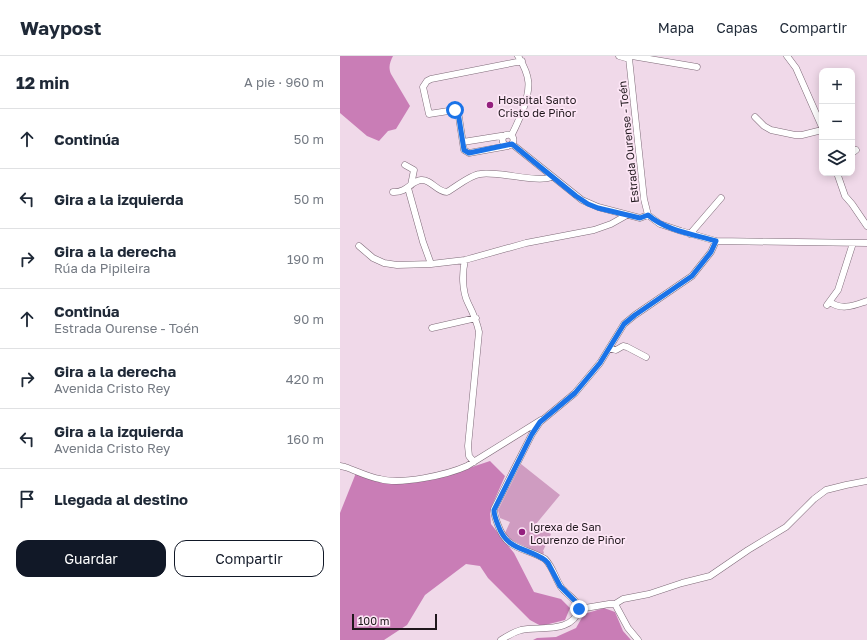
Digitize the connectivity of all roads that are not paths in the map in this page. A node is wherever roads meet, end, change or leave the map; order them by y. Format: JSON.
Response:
{"nodes":[{"id":1,"x":620,"y":56,"type":"edge"},
{"id":2,"x":787,"y":56,"type":"edge"},
{"id":3,"x":631,"y":57,"type":"edge"},
{"id":4,"x":520,"y":59,"type":"edge"},
{"id":5,"x":697,"y":67,"type":"dead end"},
{"id":6,"x":755,"y":118,"type":"dead end"},
{"id":7,"x":819,"y":120,"type":"edge"},
{"id":8,"x":819,"y":131,"type":"edge"},
{"id":9,"x":509,"y":135,"type":"junction"},
{"id":10,"x":462,"y":142,"type":"junction"},
{"id":11,"x":510,"y":145,"type":"junction"},
{"id":12,"x":405,"y":165,"type":"dead end"},
{"id":13,"x":838,"y":176,"type":"edge"},
{"id":14,"x":552,"y":177,"type":"junction"},
{"id":15,"x":410,"y":187,"type":"junction"},
{"id":16,"x":393,"y":192,"type":"dead end"},
{"id":17,"x":721,"y":198,"type":"dead end"},
{"id":18,"x":627,"y":215,"type":"junction"},
{"id":19,"x":648,"y":215,"type":"junction"},
{"id":20,"x":867,"y":226,"type":"edge"},
{"id":21,"x":690,"y":234,"type":"junction"},
{"id":22,"x":716,"y":241,"type":"junction"},
{"id":23,"x":853,"y":243,"type":"junction"},
{"id":24,"x":867,"y":243,"type":"edge"},
{"id":25,"x":359,"y":246,"type":"dead end"},
{"id":26,"x":465,"y":260,"type":"junction"},
{"id":27,"x":431,"y":264,"type":"junction"},
{"id":28,"x":867,"y":301,"type":"edge"},
{"id":29,"x":476,"y":318,"type":"junction"},
{"id":30,"x":432,"y":328,"type":"dead end"},
{"id":31,"x":609,"y":348,"type":"junction"},
{"id":32,"x":646,"y":357,"type":"dead end"},
{"id":33,"x":544,"y":418,"type":"junction"},
{"id":34,"x":532,"y":434,"type":"junction"},
{"id":35,"x":511,"y":438,"type":"junction"},
{"id":36,"x":474,"y":462,"type":"junction"},
{"id":37,"x":340,"y":466,"type":"edge"},
{"id":38,"x":867,"y":481,"type":"edge"},
{"id":39,"x":615,"y":604,"type":"junction"},
{"id":40,"x":579,"y":609,"type":"junction"},
{"id":41,"x":501,"y":640,"type":"edge"},
{"id":42,"x":638,"y":640,"type":"edge"}],
"edges":[{"from":1,"to":3,"type":"street"},
{"from":2,"to":7,"type":"street"},
{"from":3,"to":5,"type":"street"},
{"from":3,"to":19,"type":"street","name":"Estrada Ourense - Toén"},
{"from":4,"to":9,"type":"street"},
{"from":4,"to":10,"type":"street"},
{"from":6,"to":8,"type":"street"},
{"from":9,"to":10,"type":"street"},
{"from":9,"to":11,"type":"street"},
{"from":9,"to":11,"type":"street"},
{"from":10,"to":11,"type":"street"},
{"from":11,"to":14,"type":"street"},
{"from":12,"to":15,"type":"street"},
{"from":13,"to":20,"type":"street"},
{"from":14,"to":15,"type":"street"},
{"from":14,"to":18,"type":"street"},
{"from":15,"to":16,"type":"street"},
{"from":15,"to":27,"type":"street"},
{"from":17,"to":21,"type":"street"},
{"from":18,"to":19,"type":"street"},
{"from":18,"to":26,"type":"street"},
{"from":19,"to":21,"type":"street","name":"Estrada Ourense - Toén"},
{"from":21,"to":22,"type":"street","name":"Estrada Ourense - Toén"},
{"from":22,"to":23,"type":"street","name":"Estrada Ourense - Toén"},
{"from":22,"to":31,"type":"street"},
{"from":23,"to":24,"type":"street","name":"Estrada Ourense - Toén"},
{"from":23,"to":28,"type":"street"},
{"from":25,"to":27,"type":"street"},
{"from":26,"to":27,"type":"street"},
{"from":26,"to":29,"type":"street"},
{"from":29,"to":30,"type":"street"},
{"from":29,"to":36,"type":"street"},
{"from":31,"to":32,"type":"street"},
{"from":31,"to":33,"type":"street"},
{"from":33,"to":34,"type":"street"},
{"from":33,"to":35,"type":"street"},
{"from":34,"to":35,"type":"street"},
{"from":34,"to":40,"type":"street"},
{"from":35,"to":36,"type":"street"},
{"from":36,"to":37,"type":"street"},
{"from":38,"to":39,"type":"street"},
{"from":39,"to":40,"type":"street"},
{"from":39,"to":42,"type":"street"},
{"from":40,"to":41,"type":"street"}]}
